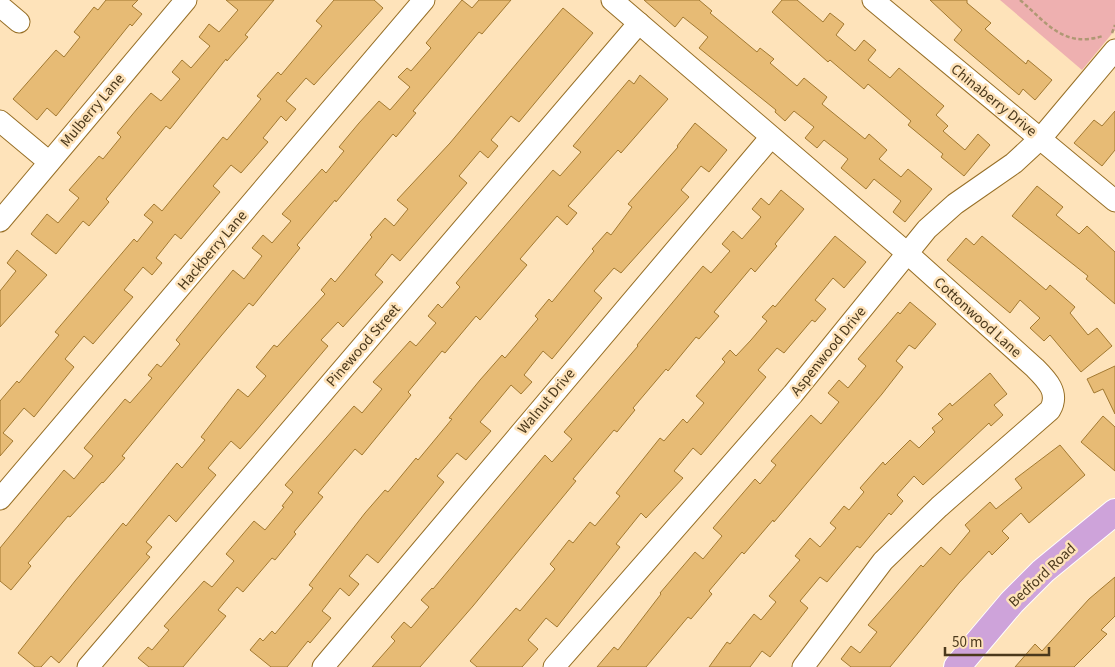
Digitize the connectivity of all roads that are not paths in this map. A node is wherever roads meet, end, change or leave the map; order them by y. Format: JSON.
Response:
{"nodes":[{"id":1,"x":186,"y":0,"type":"edge"},
{"id":2,"x":424,"y":0,"type":"edge"},
{"id":3,"x":612,"y":0,"type":"edge"},
{"id":4,"x":873,"y":0,"type":"edge"},
{"id":5,"x":0,"y":6,"type":"edge"},
{"id":6,"x":19,"y":22,"type":"dead end"},
{"id":7,"x":639,"y":23,"type":"junction"},
{"id":8,"x":1115,"y":50,"type":"edge"},
{"id":9,"x":0,"y":121,"type":"edge"},
{"id":10,"x":771,"y":137,"type":"junction"},
{"id":11,"x":1041,"y":138,"type":"junction"},
{"id":12,"x":49,"y":162,"type":"junction"},
{"id":13,"x":1115,"y":201,"type":"edge"},
{"id":14,"x":0,"y":221,"type":"edge"},
{"id":15,"x":907,"y":253,"type":"junction"},
{"id":16,"x":0,"y":499,"type":"edge"},
{"id":17,"x":1115,"y":512,"type":"edge"},
{"id":18,"x":88,"y":667,"type":"edge"},
{"id":19,"x":323,"y":667,"type":"edge"},
{"id":20,"x":554,"y":667,"type":"edge"},
{"id":21,"x":803,"y":667,"type":"edge"},
{"id":22,"x":957,"y":667,"type":"edge"}],
"edges":[{"from":1,"to":12,"type":"street","name":"Mulberry Lane"},
{"from":2,"to":16,"type":"street","name":"Hackberry Lane"},
{"from":3,"to":7,"type":"street","name":"Cottonwood Lane"},
{"from":4,"to":11,"type":"street","name":"Chinaberry Drive"},
{"from":5,"to":6,"type":"street"},
{"from":7,"to":10,"type":"street","name":"Cottonwood Lane"},
{"from":7,"to":18,"type":"street","name":"Pinewood Street"},
{"from":8,"to":11,"type":"street","name":"Aspenwood Drive"},
{"from":9,"to":12,"type":"street"},
{"from":10,"to":15,"type":"street","name":"Cottonwood Lane"},
{"from":10,"to":19,"type":"street","name":"Walnut Drive"},
{"from":11,"to":13,"type":"street","name":"Chinaberry Drive"},
{"from":11,"to":15,"type":"street","name":"Aspenwood Drive"},
{"from":12,"to":14,"type":"street","name":"Mulberry Lane"},
{"from":15,"to":20,"type":"street","name":"Aspenwood Drive"},
{"from":15,"to":21,"type":"street","name":"Cottonwood Lane"},
{"from":17,"to":22,"type":"main road","name":"Bedford Road"}]}
